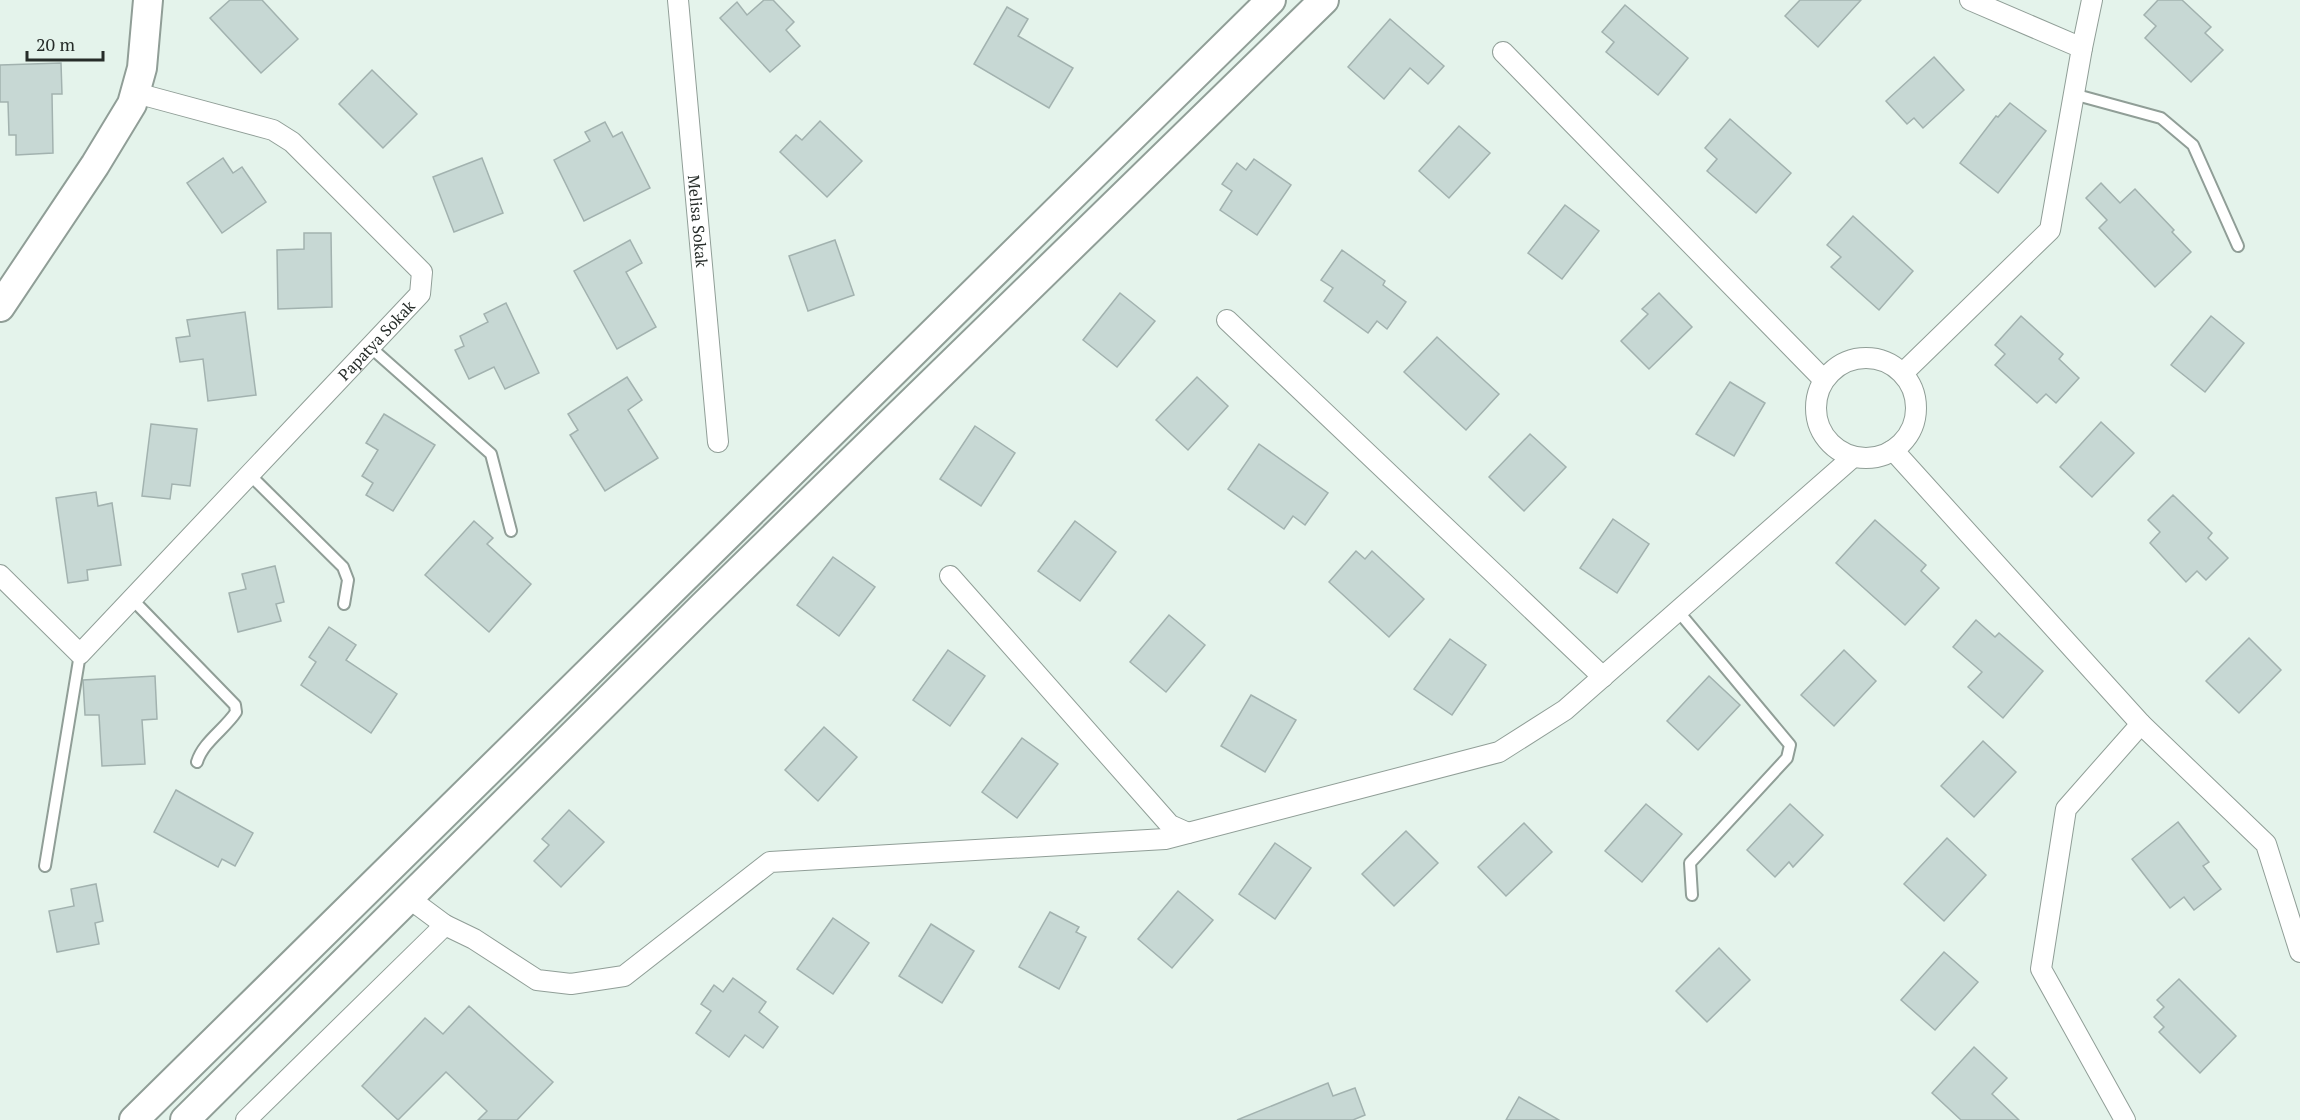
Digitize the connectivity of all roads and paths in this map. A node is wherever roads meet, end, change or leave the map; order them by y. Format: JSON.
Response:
{"nodes":[{"id":1,"x":148,"y":0,"type":"edge"},
{"id":2,"x":678,"y":0,"type":"edge"},
{"id":3,"x":1271,"y":0,"type":"edge"},
{"id":4,"x":1324,"y":0,"type":"edge"},
{"id":5,"x":1970,"y":0,"type":"edge"},
{"id":6,"x":2092,"y":0,"type":"edge"},
{"id":7,"x":2082,"y":48,"type":"junction"},
{"id":8,"x":1503,"y":52,"type":"dead end"},
{"id":9,"x":136,"y":93,"type":"junction"},
{"id":10,"x":2073,"y":94,"type":"junction"},
{"id":11,"x":2238,"y":246,"type":"dead end"},
{"id":12,"x":0,"y":307,"type":"edge"},
{"id":13,"x":1227,"y":320,"type":"dead end"},
{"id":14,"x":369,"y":346,"type":"junction"},
{"id":15,"x":1903,"y":374,"type":"junction"},
{"id":16,"x":1824,"y":380,"type":"junction"},
{"id":17,"x":718,"y":442,"type":"dead end"},
{"id":18,"x":1893,"y":450,"type":"junction"},
{"id":19,"x":1853,"y":457,"type":"junction"},
{"id":20,"x":249,"y":474,"type":"junction"},
{"id":21,"x":511,"y":531,"type":"dead end"},
{"id":22,"x":0,"y":575,"type":"edge"},
{"id":23,"x":950,"y":576,"type":"dead end"},
{"id":24,"x":132,"y":599,"type":"junction"},
{"id":25,"x":344,"y":604,"type":"dead end"},
{"id":26,"x":1678,"y":611,"type":"junction"},
{"id":27,"x":80,"y":654,"type":"junction"},
{"id":28,"x":1603,"y":677,"type":"junction"},
{"id":29,"x":2141,"y":724,"type":"junction"},
{"id":30,"x":197,"y":762,"type":"dead end"},
{"id":31,"x":1188,"y":833,"type":"junction"},
{"id":32,"x":45,"y":866,"type":"dead end"},
{"id":33,"x":1692,"y":895,"type":"dead end"},
{"id":34,"x":410,"y":899,"type":"junction"},
{"id":35,"x":445,"y":925,"type":"junction"},
{"id":36,"x":2300,"y":952,"type":"edge"},
{"id":37,"x":134,"y":1120,"type":"edge"},
{"id":38,"x":185,"y":1120,"type":"edge"},
{"id":39,"x":246,"y":1120,"type":"edge"},
{"id":40,"x":2126,"y":1120,"type":"edge"}],
"edges":[{"from":1,"to":9,"type":"main road"},
{"from":2,"to":17,"type":"street","name":"Melisa Sokak"},
{"from":3,"to":37,"type":"main road"},
{"from":4,"to":34,"type":"main road"},
{"from":5,"to":7,"type":"street"},
{"from":6,"to":7,"type":"street"},
{"from":7,"to":10,"type":"street"},
{"from":8,"to":16,"type":"street"},
{"from":9,"to":12,"type":"main road"},
{"from":9,"to":14,"type":"street","name":"Papatya Sokak"},
{"from":10,"to":11,"type":"lane"},
{"from":10,"to":15,"type":"street"},
{"from":13,"to":28,"type":"street"},
{"from":14,"to":20,"type":"street","name":"Papatya Sokak"},
{"from":14,"to":21,"type":"lane"},
{"from":15,"to":16,"type":"street"},
{"from":15,"to":18,"type":"street"},
{"from":16,"to":19,"type":"street"},
{"from":18,"to":19,"type":"street"},
{"from":18,"to":29,"type":"street"},
{"from":19,"to":26,"type":"street"},
{"from":20,"to":24,"type":"street","name":"Papatya Sokak"},
{"from":20,"to":25,"type":"lane"},
{"from":22,"to":27,"type":"street"},
{"from":23,"to":31,"type":"street"},
{"from":24,"to":27,"type":"street","name":"Papatya Sokak"},
{"from":24,"to":30,"type":"lane"},
{"from":26,"to":28,"type":"street"},
{"from":26,"to":33,"type":"lane"},
{"from":27,"to":32,"type":"lane"},
{"from":28,"to":31,"type":"street"},
{"from":29,"to":36,"type":"street"},
{"from":29,"to":40,"type":"street"},
{"from":31,"to":35,"type":"street"},
{"from":34,"to":35,"type":"street"},
{"from":34,"to":38,"type":"main road"},
{"from":35,"to":39,"type":"street"}]}
